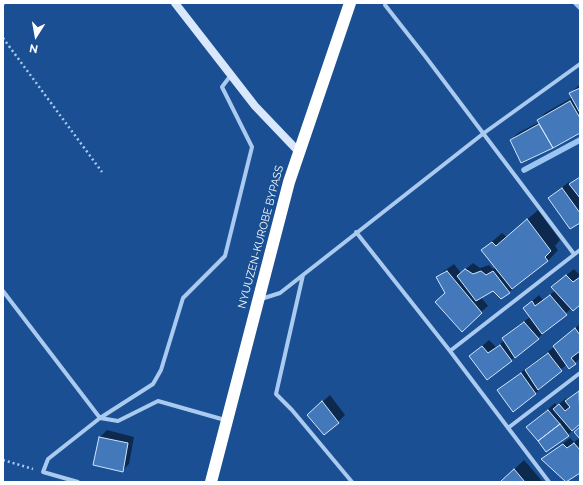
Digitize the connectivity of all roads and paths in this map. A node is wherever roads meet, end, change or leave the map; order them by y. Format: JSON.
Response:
{"nodes":[{"id":1,"x":175,"y":3,"type":"edge"},
{"id":2,"x":350,"y":3,"type":"edge"},
{"id":3,"x":575,"y":3,"type":"edge"},
{"id":4,"x":385,"y":5,"type":"dead end"},
{"id":5,"x":580,"y":8,"type":"edge"},
{"id":6,"x":3,"y":38,"type":"edge"},
{"id":7,"x":580,"y":64,"type":"edge"},
{"id":8,"x":231,"y":75,"type":"junction"},
{"id":9,"x":484,"y":133,"type":"junction"},
{"id":10,"x":298,"y":151,"type":"junction"},
{"id":11,"x":102,"y":172,"type":"dead end"},
{"id":12,"x":356,"y":232,"type":"junction"},
{"id":13,"x":580,"y":250,"type":"edge"},
{"id":14,"x":574,"y":254,"type":"junction"},
{"id":15,"x":303,"y":275,"type":"junction"},
{"id":16,"x":3,"y":291,"type":"edge"},
{"id":17,"x":257,"y":300,"type":"junction"},
{"id":18,"x":450,"y":351,"type":"junction"},
{"id":19,"x":580,"y":373,"type":"edge"},
{"id":20,"x":100,"y":418,"type":"junction"},
{"id":21,"x":226,"y":420,"type":"junction"},
{"id":22,"x":508,"y":428,"type":"junction"},
{"id":23,"x":3,"y":460,"type":"edge"},
{"id":24,"x":43,"y":472,"type":"junction"},
{"id":25,"x":78,"y":482,"type":"edge"},
{"id":26,"x":211,"y":482,"type":"edge"},
{"id":27,"x":352,"y":482,"type":"edge"},
{"id":28,"x":549,"y":482,"type":"edge"}],
"edges":[{"from":1,"to":8,"type":"street"},
{"from":2,"to":10,"type":"highway","name":"NYUUZEN-KUROBE BYPASS"},
{"from":3,"to":5,"type":"street"},
{"from":4,"to":9,"type":"street"},
{"from":6,"to":11,"type":"path"},
{"from":7,"to":9,"type":"street"},
{"from":8,"to":10,"type":"street"},
{"from":8,"to":20,"type":"street"},
{"from":9,"to":12,"type":"street"},
{"from":9,"to":14,"type":"street"},
{"from":10,"to":17,"type":"highway","name":"NYUUZEN-KUROBE BYPASS"},
{"from":12,"to":15,"type":"street"},
{"from":12,"to":18,"type":"street"},
{"from":13,"to":14,"type":"street"},
{"from":14,"to":18,"type":"street"},
{"from":15,"to":17,"type":"street"},
{"from":15,"to":27,"type":"street"},
{"from":16,"to":20,"type":"street"},
{"from":17,"to":21,"type":"highway","name":"NYUUZEN-KUROBE BYPASS"},
{"from":18,"to":22,"type":"street"},
{"from":19,"to":22,"type":"street"},
{"from":20,"to":21,"type":"street"},
{"from":20,"to":24,"type":"street"},
{"from":21,"to":26,"type":"highway","name":"NYUUZEN-KUROBE BYPASS"},
{"from":22,"to":28,"type":"street"},
{"from":23,"to":24,"type":"path"},
{"from":24,"to":25,"type":"street"}]}
